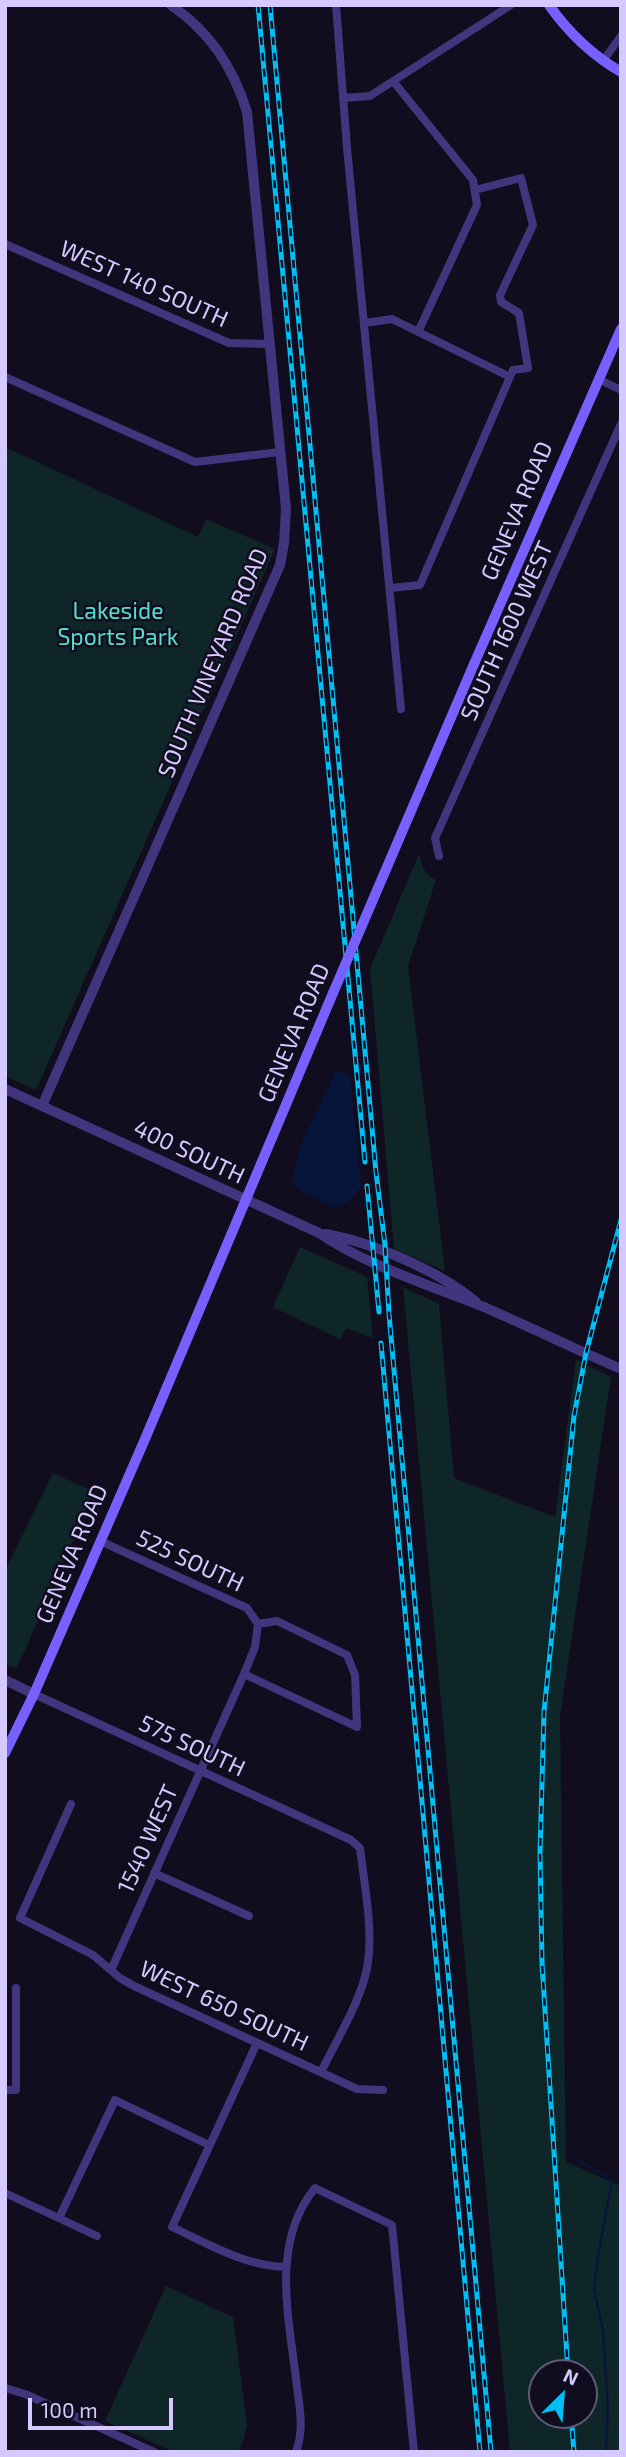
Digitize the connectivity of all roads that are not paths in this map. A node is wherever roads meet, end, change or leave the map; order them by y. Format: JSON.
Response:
{"nodes":[{"id":1,"x":171,"y":5,"type":"edge"},
{"id":2,"x":336,"y":5,"type":"edge"},
{"id":3,"x":511,"y":5,"type":"edge"},
{"id":4,"x":549,"y":5,"type":"edge"},
{"id":5,"x":621,"y":36,"type":"edge"},
{"id":6,"x":603,"y":61,"type":"junction"},
{"id":7,"x":621,"y":72,"type":"edge"},
{"id":8,"x":393,"y":81,"type":"junction"},
{"id":9,"x":344,"y":98,"type":"junction"},
{"id":10,"x":475,"y":190,"type":"junction"},
{"id":11,"x":5,"y":244,"type":"edge"},
{"id":12,"x":365,"y":323,"type":"junction"},
{"id":13,"x":621,"y":329,"type":"edge"},
{"id":14,"x":418,"y":332,"type":"junction"},
{"id":15,"x":270,"y":344,"type":"junction"},
{"id":16,"x":5,"y":377,"type":"edge"},
{"id":17,"x":510,"y":377,"type":"junction"},
{"id":18,"x":598,"y":379,"type":"junction"},
{"id":19,"x":621,"y":390,"type":"edge"},
{"id":20,"x":621,"y":424,"type":"edge"},
{"id":21,"x":280,"y":452,"type":"junction"},
{"id":22,"x":390,"y":588,"type":"junction"},
{"id":23,"x":401,"y":709,"type":"dead end"},
{"id":24,"x":439,"y":856,"type":"dead end"},
{"id":25,"x":5,"y":1090,"type":"edge"},
{"id":26,"x":43,"y":1107,"type":"junction"},
{"id":27,"x":245,"y":1199,"type":"junction"},
{"id":28,"x":621,"y":1369,"type":"edge"},
{"id":29,"x":100,"y":1541,"type":"junction"},
{"id":30,"x":258,"y":1624,"type":"junction"},
{"id":31,"x":256,"y":1647,"type":"joint"},
{"id":32,"x":244,"y":1674,"type":"junction"},
{"id":33,"x":5,"y":1681,"type":"edge"},
{"id":34,"x":34,"y":1694,"type":"junction"},
{"id":35,"x":5,"y":1753,"type":"edge"},
{"id":36,"x":199,"y":1771,"type":"junction"},
{"id":37,"x":71,"y":1804,"type":"dead end"},
{"id":38,"x":154,"y":1872,"type":"junction"},
{"id":39,"x":248,"y":1916,"type":"dead end"},
{"id":40,"x":111,"y":1970,"type":"junction"},
{"id":41,"x":16,"y":1988,"type":"dead end"},
{"id":42,"x":257,"y":2043,"type":"junction"},
{"id":43,"x":321,"y":2072,"type":"junction"},
{"id":44,"x":5,"y":2090,"type":"edge"},
{"id":45,"x":383,"y":2090,"type":"dead end"},
{"id":46,"x":209,"y":2145,"type":"junction"},
{"id":47,"x":5,"y":2193,"type":"edge"},
{"id":48,"x":59,"y":2218,"type":"junction"},
{"id":49,"x":97,"y":2235,"type":"dead end"},
{"id":50,"x":286,"y":2267,"type":"junction"},
{"id":51,"x":5,"y":2388,"type":"edge"},
{"id":52,"x":154,"y":2452,"type":"edge"},
{"id":53,"x":296,"y":2452,"type":"edge"},
{"id":54,"x":414,"y":2452,"type":"edge"}],
"edges":[{"from":1,"to":15,"type":"street","name":"SOUTH VINEYARD ROAD"},
{"from":2,"to":9,"type":"street"},
{"from":3,"to":8,"type":"street"},
{"from":4,"to":6,"type":"main road"},
{"from":5,"to":6,"type":"street"},
{"from":6,"to":7,"type":"main road"},
{"from":8,"to":9,"type":"street"},
{"from":8,"to":10,"type":"street"},
{"from":9,"to":12,"type":"street"},
{"from":10,"to":14,"type":"street"},
{"from":10,"to":17,"type":"street"},
{"from":11,"to":15,"type":"street","name":"WEST 140 SOUTH"},
{"from":12,"to":14,"type":"street"},
{"from":12,"to":22,"type":"street"},
{"from":13,"to":18,"type":"main road","name":"GENEVA ROAD"},
{"from":14,"to":17,"type":"street"},
{"from":15,"to":21,"type":"street","name":"SOUTH VINEYARD ROAD"},
{"from":16,"to":21,"type":"street"},
{"from":17,"to":22,"type":"street"},
{"from":18,"to":19,"type":"street"},
{"from":18,"to":27,"type":"main road","name":"GENEVA ROAD","bridge":true},
{"from":20,"to":24,"type":"street","name":"SOUTH 1600 WEST"},
{"from":21,"to":26,"type":"street","name":"SOUTH VINEYARD ROAD"},
{"from":22,"to":23,"type":"street"},
{"from":25,"to":26,"type":"street","name":"400 SOUTH"},
{"from":26,"to":27,"type":"street","name":"400 SOUTH"},
{"from":27,"to":28,"type":"street","name":"400 SOUTH"},
{"from":27,"to":29,"type":"main road","name":"GENEVA ROAD"},
{"from":29,"to":30,"type":"street","name":"525 SOUTH"},
{"from":29,"to":34,"type":"main road","name":"GENEVA ROAD"},
{"from":30,"to":31,"type":"street","name":"525 SOUTH"},
{"from":30,"to":32,"type":"street","name":"525 SOUTH"},
{"from":31,"to":32,"type":"street","name":"1540 WEST"},
{"from":32,"to":36,"type":"street","name":"1540 WEST"},
{"from":33,"to":34,"type":"street","name":"575 SOUTH"},
{"from":34,"to":35,"type":"main road","name":"GENEVA ROAD"},
{"from":34,"to":36,"type":"street","name":"575 SOUTH"},
{"from":36,"to":38,"type":"street","name":"1540 WEST"},
{"from":36,"to":43,"type":"street","name":"575 SOUTH"},
{"from":37,"to":40,"type":"street","name":"WEST 650 SOUTH"},
{"from":38,"to":39,"type":"street"},
{"from":38,"to":40,"type":"street","name":"1540 WEST"},
{"from":40,"to":42,"type":"street","name":"WEST 650 SOUTH"},
{"from":41,"to":44,"type":"street"},
{"from":42,"to":43,"type":"street","name":"WEST 650 SOUTH"},
{"from":42,"to":46,"type":"street"},
{"from":43,"to":45,"type":"street","name":"WEST 650 SOUTH"},
{"from":46,"to":48,"type":"street"},
{"from":46,"to":50,"type":"street"},
{"from":47,"to":48,"type":"street"},
{"from":48,"to":49,"type":"street"},
{"from":50,"to":53,"type":"street"},
{"from":50,"to":54,"type":"street"},
{"from":51,"to":52,"type":"street"}]}
